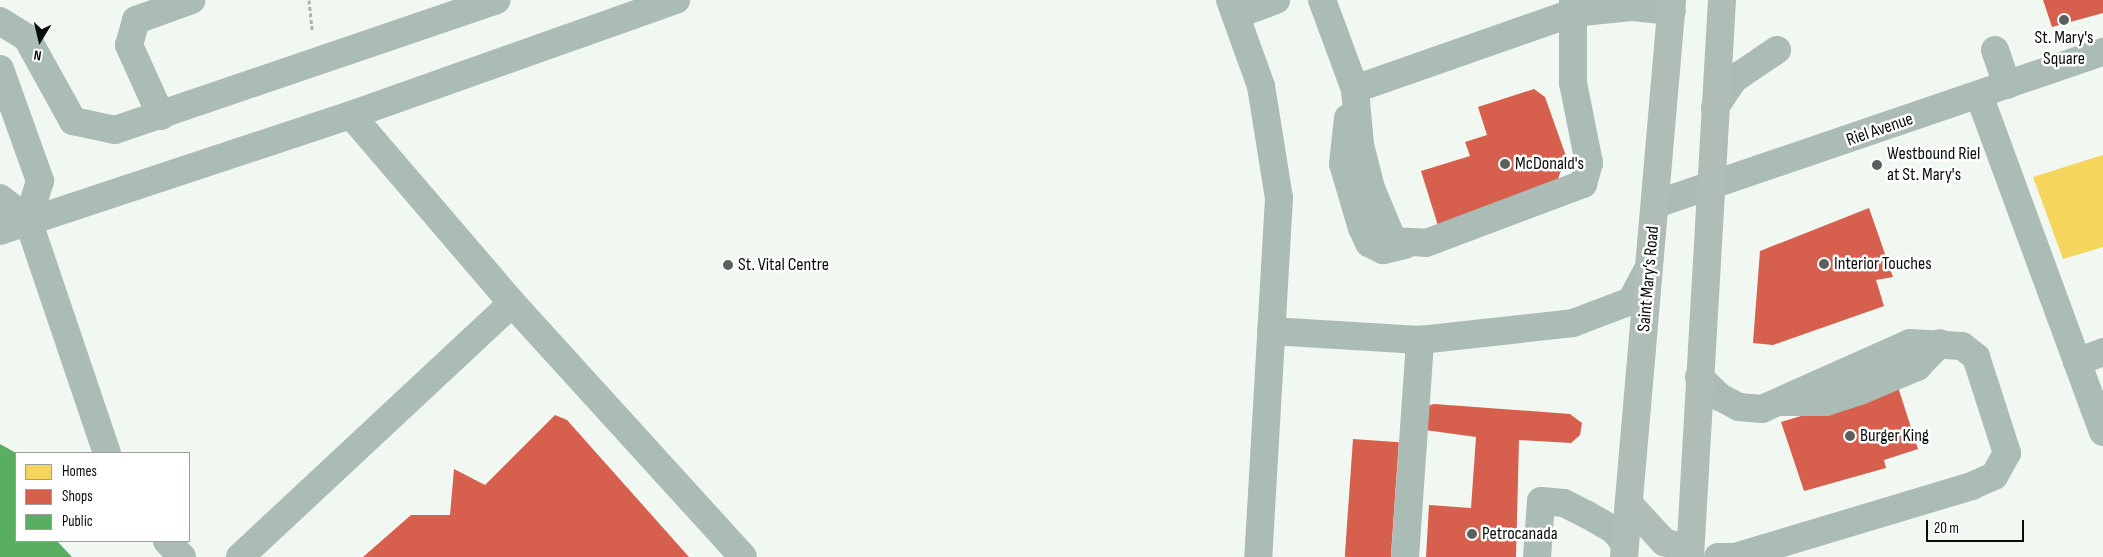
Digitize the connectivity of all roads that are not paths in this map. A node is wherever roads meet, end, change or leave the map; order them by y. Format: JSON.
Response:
{"nodes":[{"id":1,"x":192,"y":0,"type":"edge"},
{"id":2,"x":496,"y":0,"type":"edge"},
{"id":3,"x":676,"y":0,"type":"edge"},
{"id":4,"x":1276,"y":0,"type":"edge"},
{"id":5,"x":1322,"y":0,"type":"edge"},
{"id":6,"x":1722,"y":0,"type":"edge"},
{"id":7,"x":1672,"y":5,"type":"edge"},
{"id":8,"x":1573,"y":7,"type":"edge"},
{"id":9,"x":1233,"y":8,"type":"edge"},
{"id":10,"x":0,"y":21,"type":"edge"},
{"id":11,"x":1777,"y":50,"type":"dead end"},
{"id":12,"x":1995,"y":50,"type":"dead end"},
{"id":13,"x":2103,"y":52,"type":"edge"},
{"id":14,"x":0,"y":68,"type":"edge"},
{"id":15,"x":2007,"y":85,"type":"junction"},
{"id":16,"x":1979,"y":95,"type":"junction"},
{"id":17,"x":1356,"y":97,"type":"junction"},
{"id":18,"x":1715,"y":107,"type":"junction"},
{"id":19,"x":351,"y":115,"type":"junction"},
{"id":20,"x":161,"y":116,"type":"junction"},
{"id":21,"x":1709,"y":188,"type":"junction"},
{"id":22,"x":0,"y":198,"type":"edge"},
{"id":23,"x":1656,"y":204,"type":"junction"},
{"id":24,"x":28,"y":220,"type":"junction"},
{"id":25,"x":0,"y":230,"type":"edge"},
{"id":26,"x":1649,"y":267,"type":"junction"},
{"id":27,"x":512,"y":303,"type":"junction"},
{"id":28,"x":1271,"y":331,"type":"junction"},
{"id":29,"x":1420,"y":340,"type":"junction"},
{"id":30,"x":2103,"y":352,"type":"edge"},
{"id":31,"x":2077,"y":362,"type":"junction"},
{"id":32,"x":1699,"y":377,"type":"junction"},
{"id":33,"x":2103,"y":432,"type":"edge"},
{"id":34,"x":107,"y":452,"type":"edge"},
{"id":35,"x":1629,"y":504,"type":"junction"},
{"id":36,"x":168,"y":542,"type":"edge"},
{"id":37,"x":1625,"y":551,"type":"edge"},
{"id":38,"x":1704,"y":555,"type":"edge"},
{"id":39,"x":182,"y":557,"type":"edge"},
{"id":40,"x":240,"y":557,"type":"edge"},
{"id":41,"x":743,"y":557,"type":"edge"},
{"id":42,"x":1258,"y":557,"type":"edge"},
{"id":43,"x":1405,"y":557,"type":"edge"},
{"id":44,"x":1537,"y":557,"type":"edge"}],
"edges":[{"from":1,"to":20,"type":"street"},
{"from":2,"to":20,"type":"street"},
{"from":3,"to":19,"type":"street"},
{"from":4,"to":9,"type":"street"},
{"from":5,"to":17,"type":"street"},
{"from":6,"to":18,"type":"main road"},
{"from":7,"to":8,"type":"street"},
{"from":7,"to":23,"type":"main road","name":"Saint Mary’s Road"},
{"from":8,"to":17,"type":"street"},
{"from":8,"to":17,"type":"street"},
{"from":9,"to":28,"type":"street"},
{"from":10,"to":20,"type":"street"},
{"from":11,"to":18,"type":"street"},
{"from":12,"to":15,"type":"street"},
{"from":13,"to":15,"type":"street","name":"Riel Avenue"},
{"from":14,"to":24,"type":"street"},
{"from":15,"to":16,"type":"street","name":"Riel Avenue"},
{"from":16,"to":21,"type":"street","name":"Riel Avenue"},
{"from":16,"to":31,"type":"street"},
{"from":18,"to":21,"type":"main road"},
{"from":19,"to":24,"type":"street"},
{"from":19,"to":27,"type":"street"},
{"from":21,"to":23,"type":"street","name":"Riel Avenue"},
{"from":21,"to":32,"type":"main road"},
{"from":22,"to":24,"type":"street"},
{"from":23,"to":26,"type":"main road","name":"Saint Mary’s Road"},
{"from":24,"to":25,"type":"street"},
{"from":24,"to":34,"type":"street"},
{"from":26,"to":29,"type":"street"},
{"from":26,"to":35,"type":"main road","name":"Saint Mary’s Road"},
{"from":27,"to":40,"type":"street"},
{"from":27,"to":41,"type":"street"},
{"from":28,"to":29,"type":"street"},
{"from":28,"to":42,"type":"street"},
{"from":29,"to":43,"type":"street"},
{"from":30,"to":31,"type":"street"},
{"from":31,"to":33,"type":"street"},
{"from":32,"to":38,"type":"main road"},
{"from":32,"to":38,"type":"street"},
{"from":35,"to":37,"type":"main road","name":"Saint Mary’s Road"},
{"from":35,"to":38,"type":"main road"},
{"from":36,"to":39,"type":"street"},
{"from":37,"to":44,"type":"street"}]}
